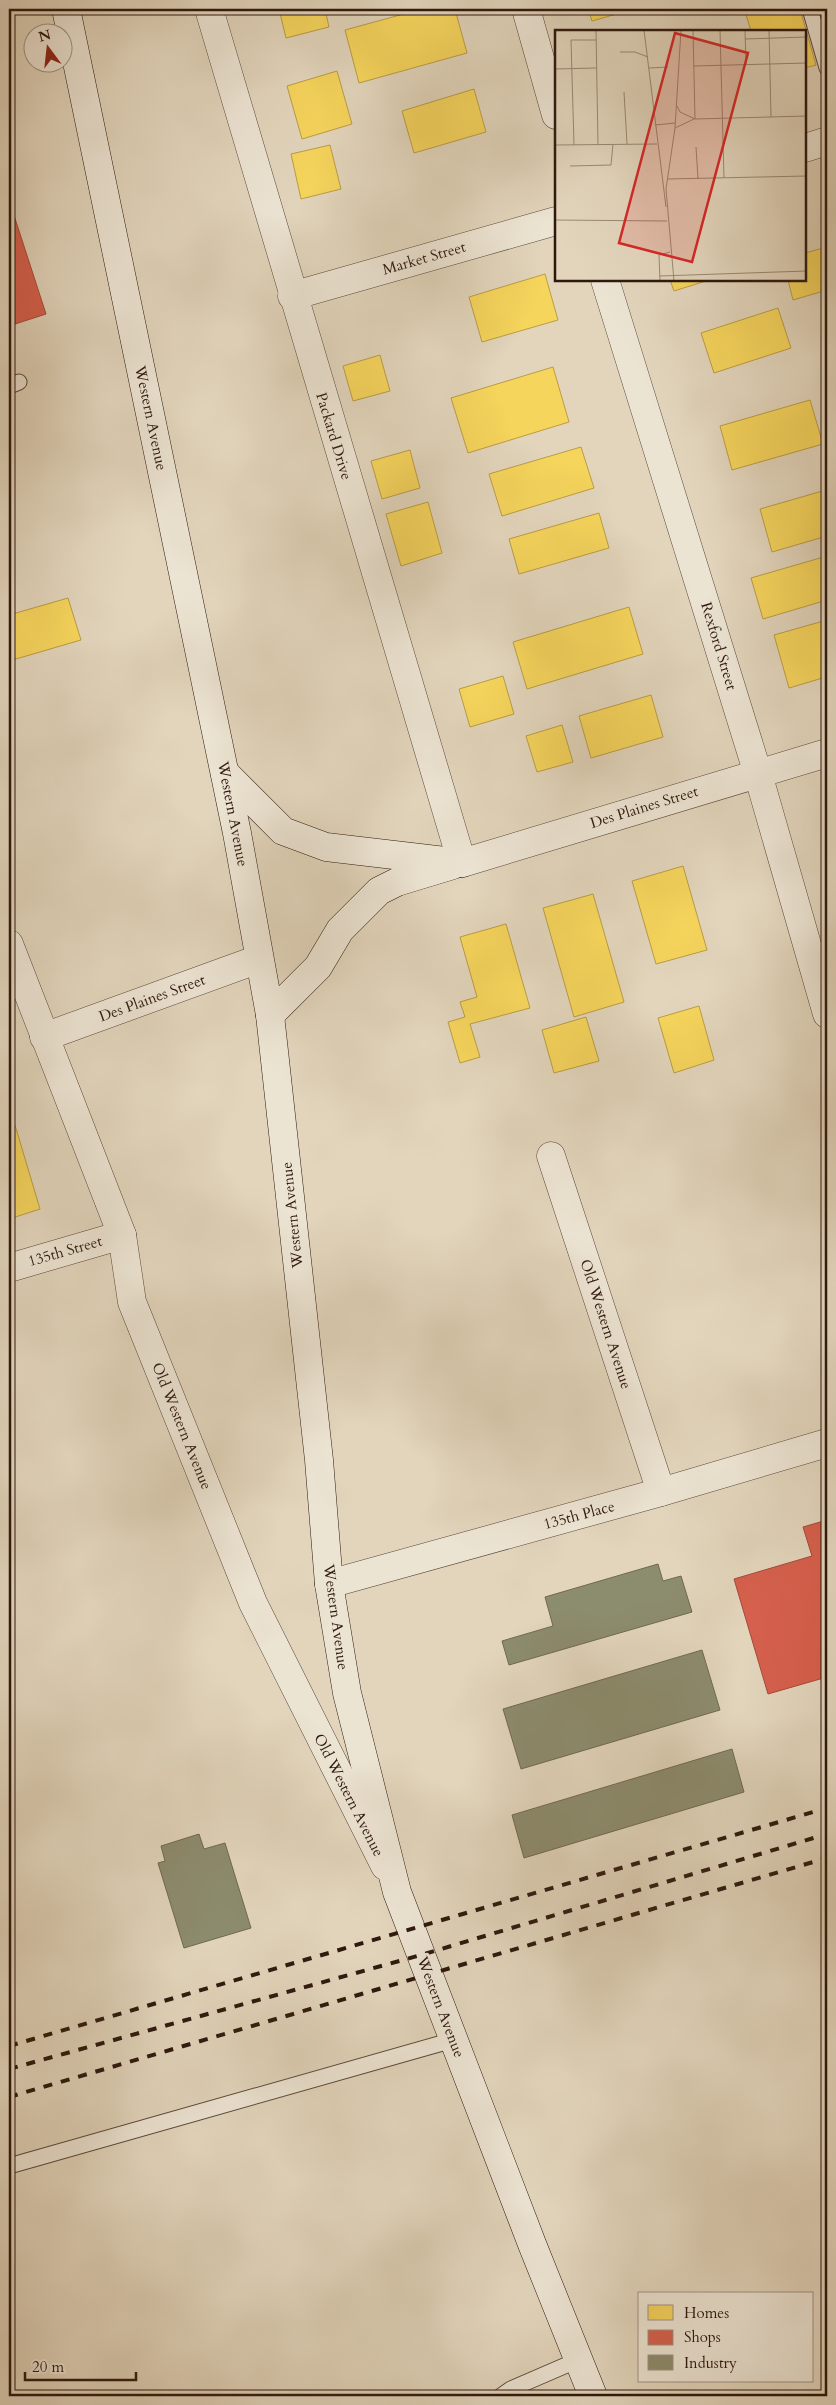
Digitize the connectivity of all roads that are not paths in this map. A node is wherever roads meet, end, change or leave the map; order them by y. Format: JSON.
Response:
{"nodes":[{"id":1,"x":66,"y":9,"type":"edge"},
{"id":2,"x":209,"y":9,"type":"edge"},
{"id":3,"x":526,"y":9,"type":"edge"},
{"id":4,"x":810,"y":9,"type":"edge"},
{"id":5,"x":827,"y":68,"type":"edge"},
{"id":6,"x":555,"y":111,"type":"edge"},
{"id":7,"x":827,"y":142,"type":"edge"},
{"id":8,"x":806,"y":148,"type":"edge"},
{"id":9,"x":555,"y":220,"type":"edge"},
{"id":10,"x":604,"y":281,"type":"edge"},
{"id":11,"x":292,"y":296,"type":"junction"},
{"id":12,"x":827,"y":753,"type":"edge"},
{"id":13,"x":225,"y":773,"type":"junction"},
{"id":14,"x":758,"y":774,"type":"junction"},
{"id":15,"x":462,"y":862,"type":"junction"},
{"id":16,"x":9,"y":944,"type":"edge"},
{"id":17,"x":260,"y":959,"type":"junction"},
{"id":18,"x":827,"y":1014,"type":"edge"},
{"id":19,"x":270,"y":1015,"type":"junction"},
{"id":20,"x":44,"y":1037,"type":"junction"},
{"id":21,"x":551,"y":1156,"type":"dead end"},
{"id":22,"x":122,"y":1235,"type":"junction"},
{"id":23,"x":9,"y":1268,"type":"edge"},
{"id":24,"x":827,"y":1443,"type":"edge"},
{"id":25,"x":661,"y":1492,"type":"junction"},
{"id":26,"x":329,"y":1584,"type":"junction"},
{"id":27,"x":397,"y":1892,"type":"junction"},
{"id":28,"x":453,"y":2040,"type":"junction"},
{"id":29,"x":9,"y":2166,"type":"edge"},
{"id":30,"x":578,"y":2360,"type":"junction"},
{"id":31,"x":501,"y":2396,"type":"edge"},
{"id":32,"x":593,"y":2396,"type":"edge"}],
"edges":[{"from":1,"to":13,"type":"street","name":"Western Avenue"},
{"from":2,"to":11,"type":"street","name":"Packard Drive"},
{"from":3,"to":6,"type":"street"},
{"from":4,"to":5,"type":"lane"},
{"from":7,"to":8,"type":"street"},
{"from":9,"to":11,"type":"street","name":"Market Street"},
{"from":10,"to":14,"type":"street","name":"Rexford Street"},
{"from":11,"to":15,"type":"street","name":"Packard Drive"},
{"from":12,"to":14,"type":"street","name":"Des Plaines Street"},
{"from":13,"to":15,"type":"street"},
{"from":13,"to":17,"type":"street","name":"Western Avenue"},
{"from":14,"to":15,"type":"street","name":"Des Plaines Street"},
{"from":14,"to":18,"type":"street","name":"Rexford Street"},
{"from":15,"to":19,"type":"street","name":"Des Plaines Street"},
{"from":16,"to":20,"type":"street","name":"Old Western Avenue"},
{"from":17,"to":19,"type":"street","name":"Western Avenue"},
{"from":17,"to":20,"type":"street","name":"Des Plaines Street"},
{"from":19,"to":26,"type":"street","name":"Western Avenue"},
{"from":20,"to":22,"type":"street","name":"Old Western Avenue"},
{"from":21,"to":25,"type":"street","name":"Old Western Avenue"},
{"from":22,"to":23,"type":"street","name":"135th Street"},
{"from":22,"to":27,"type":"street","name":"Old Western Avenue"},
{"from":24,"to":25,"type":"street","name":"135th Place"},
{"from":25,"to":26,"type":"street","name":"135th Place"},
{"from":26,"to":27,"type":"street","name":"Western Avenue"},
{"from":27,"to":28,"type":"street","name":"Western Avenue"},
{"from":28,"to":29,"type":"lane"},
{"from":28,"to":30,"type":"street","name":"Western Avenue"},
{"from":30,"to":31,"type":"lane"},
{"from":30,"to":32,"type":"street","name":"Western Avenue"}]}
